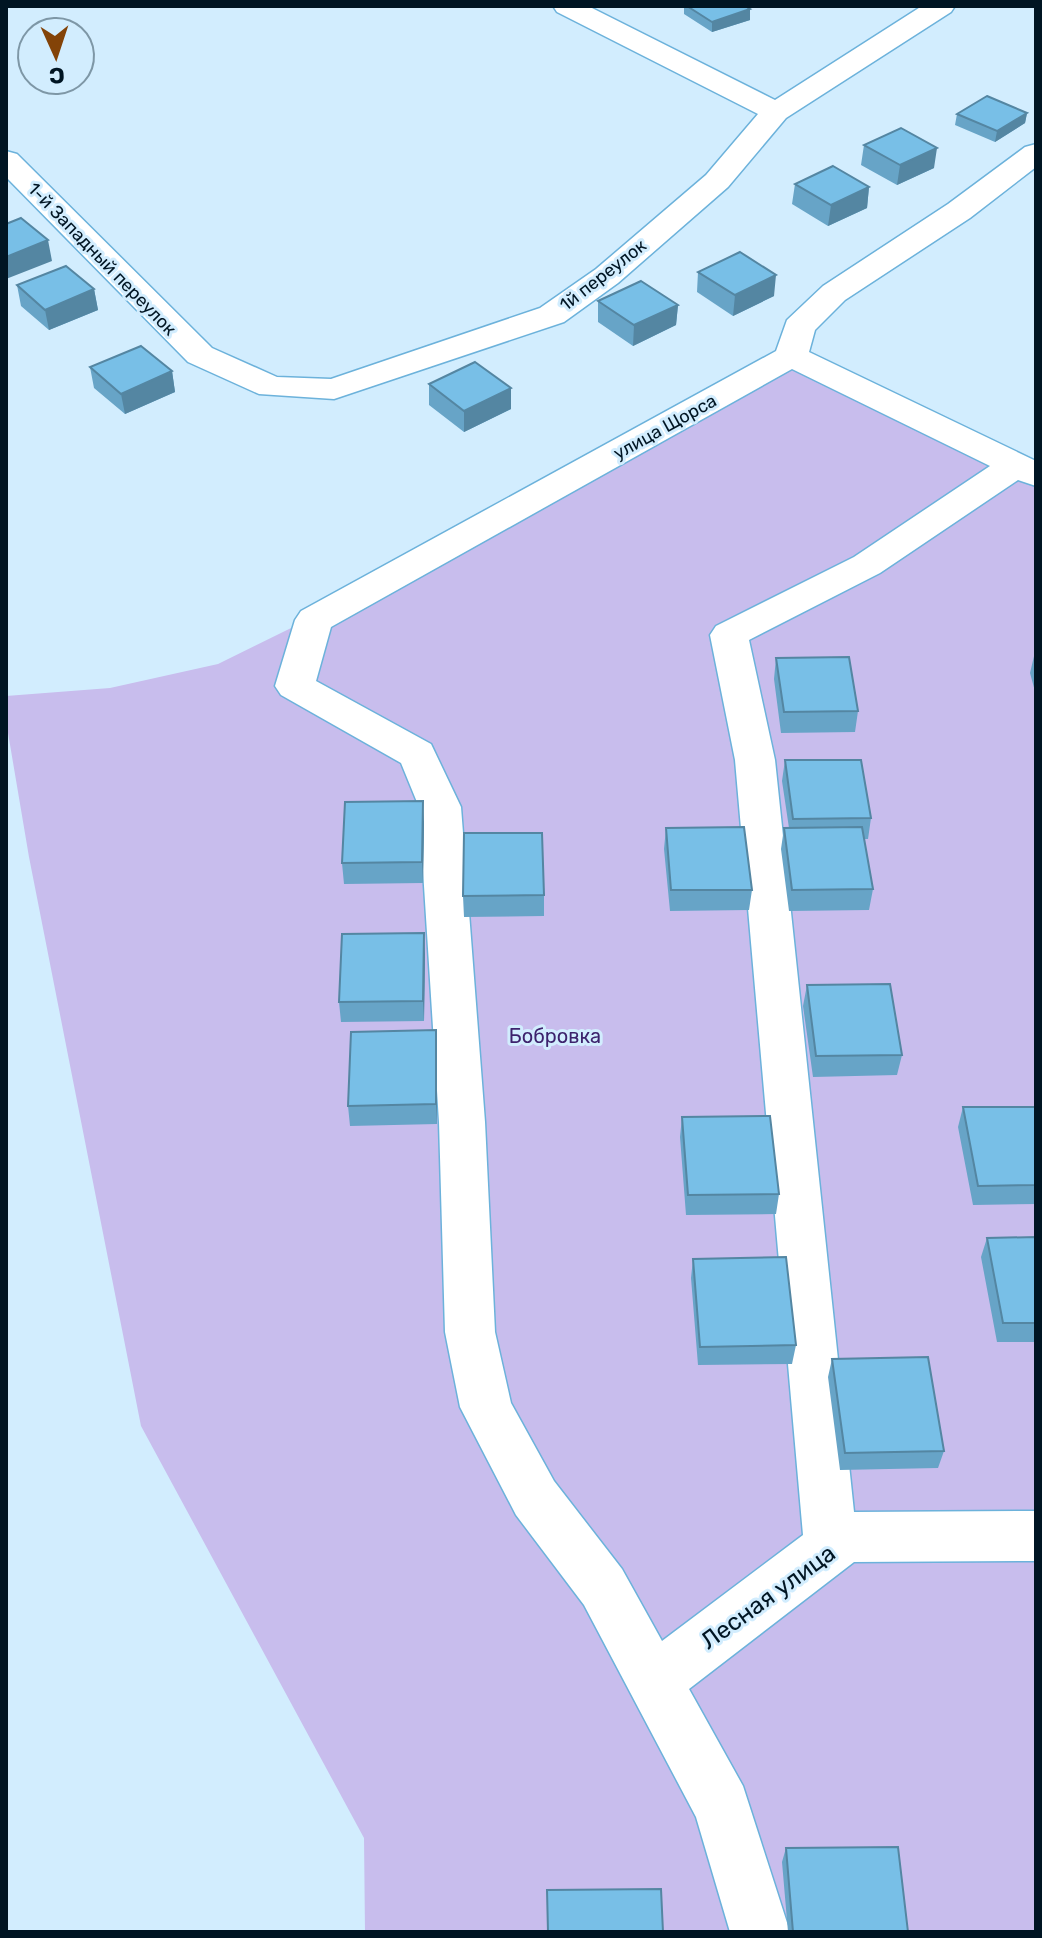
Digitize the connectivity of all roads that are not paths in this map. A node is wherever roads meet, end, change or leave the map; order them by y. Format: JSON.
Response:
{"nodes":[{"id":1,"x":567,"y":6,"type":"edge"},
{"id":2,"x":941,"y":6,"type":"edge"},
{"id":3,"x":776,"y":112,"type":"junction"},
{"id":4,"x":1036,"y":153,"type":"edge"},
{"id":5,"x":6,"y":160,"type":"edge"},
{"id":6,"x":200,"y":355,"type":"joint"},
{"id":7,"x":791,"y":356,"type":"junction"},
{"id":8,"x":1026,"y":470,"type":"edge"},
{"id":9,"x":1036,"y":1536,"type":"edge"},
{"id":10,"x":831,"y":1546,"type":"junction"},
{"id":11,"x":653,"y":1682,"type":"junction"},
{"id":12,"x":760,"y":1932,"type":"edge"}],
"edges":[{"from":1,"to":3,"type":"street"},
{"from":2,"to":3,"type":"street","name":"1й переулок"},
{"from":3,"to":6,"type":"street","name":"1й переулок"},
{"from":4,"to":7,"type":"street"},
{"from":5,"to":6,"type":"street","name":"1-й Западный переулок"},
{"from":7,"to":8,"type":"street"},
{"from":7,"to":11,"type":"street","name":"улица Щорса"},
{"from":8,"to":10,"type":"street"},
{"from":9,"to":10,"type":"street","name":"Лесная улица"},
{"from":10,"to":11,"type":"street","name":"Лесная улица"},
{"from":11,"to":12,"type":"street"}]}
